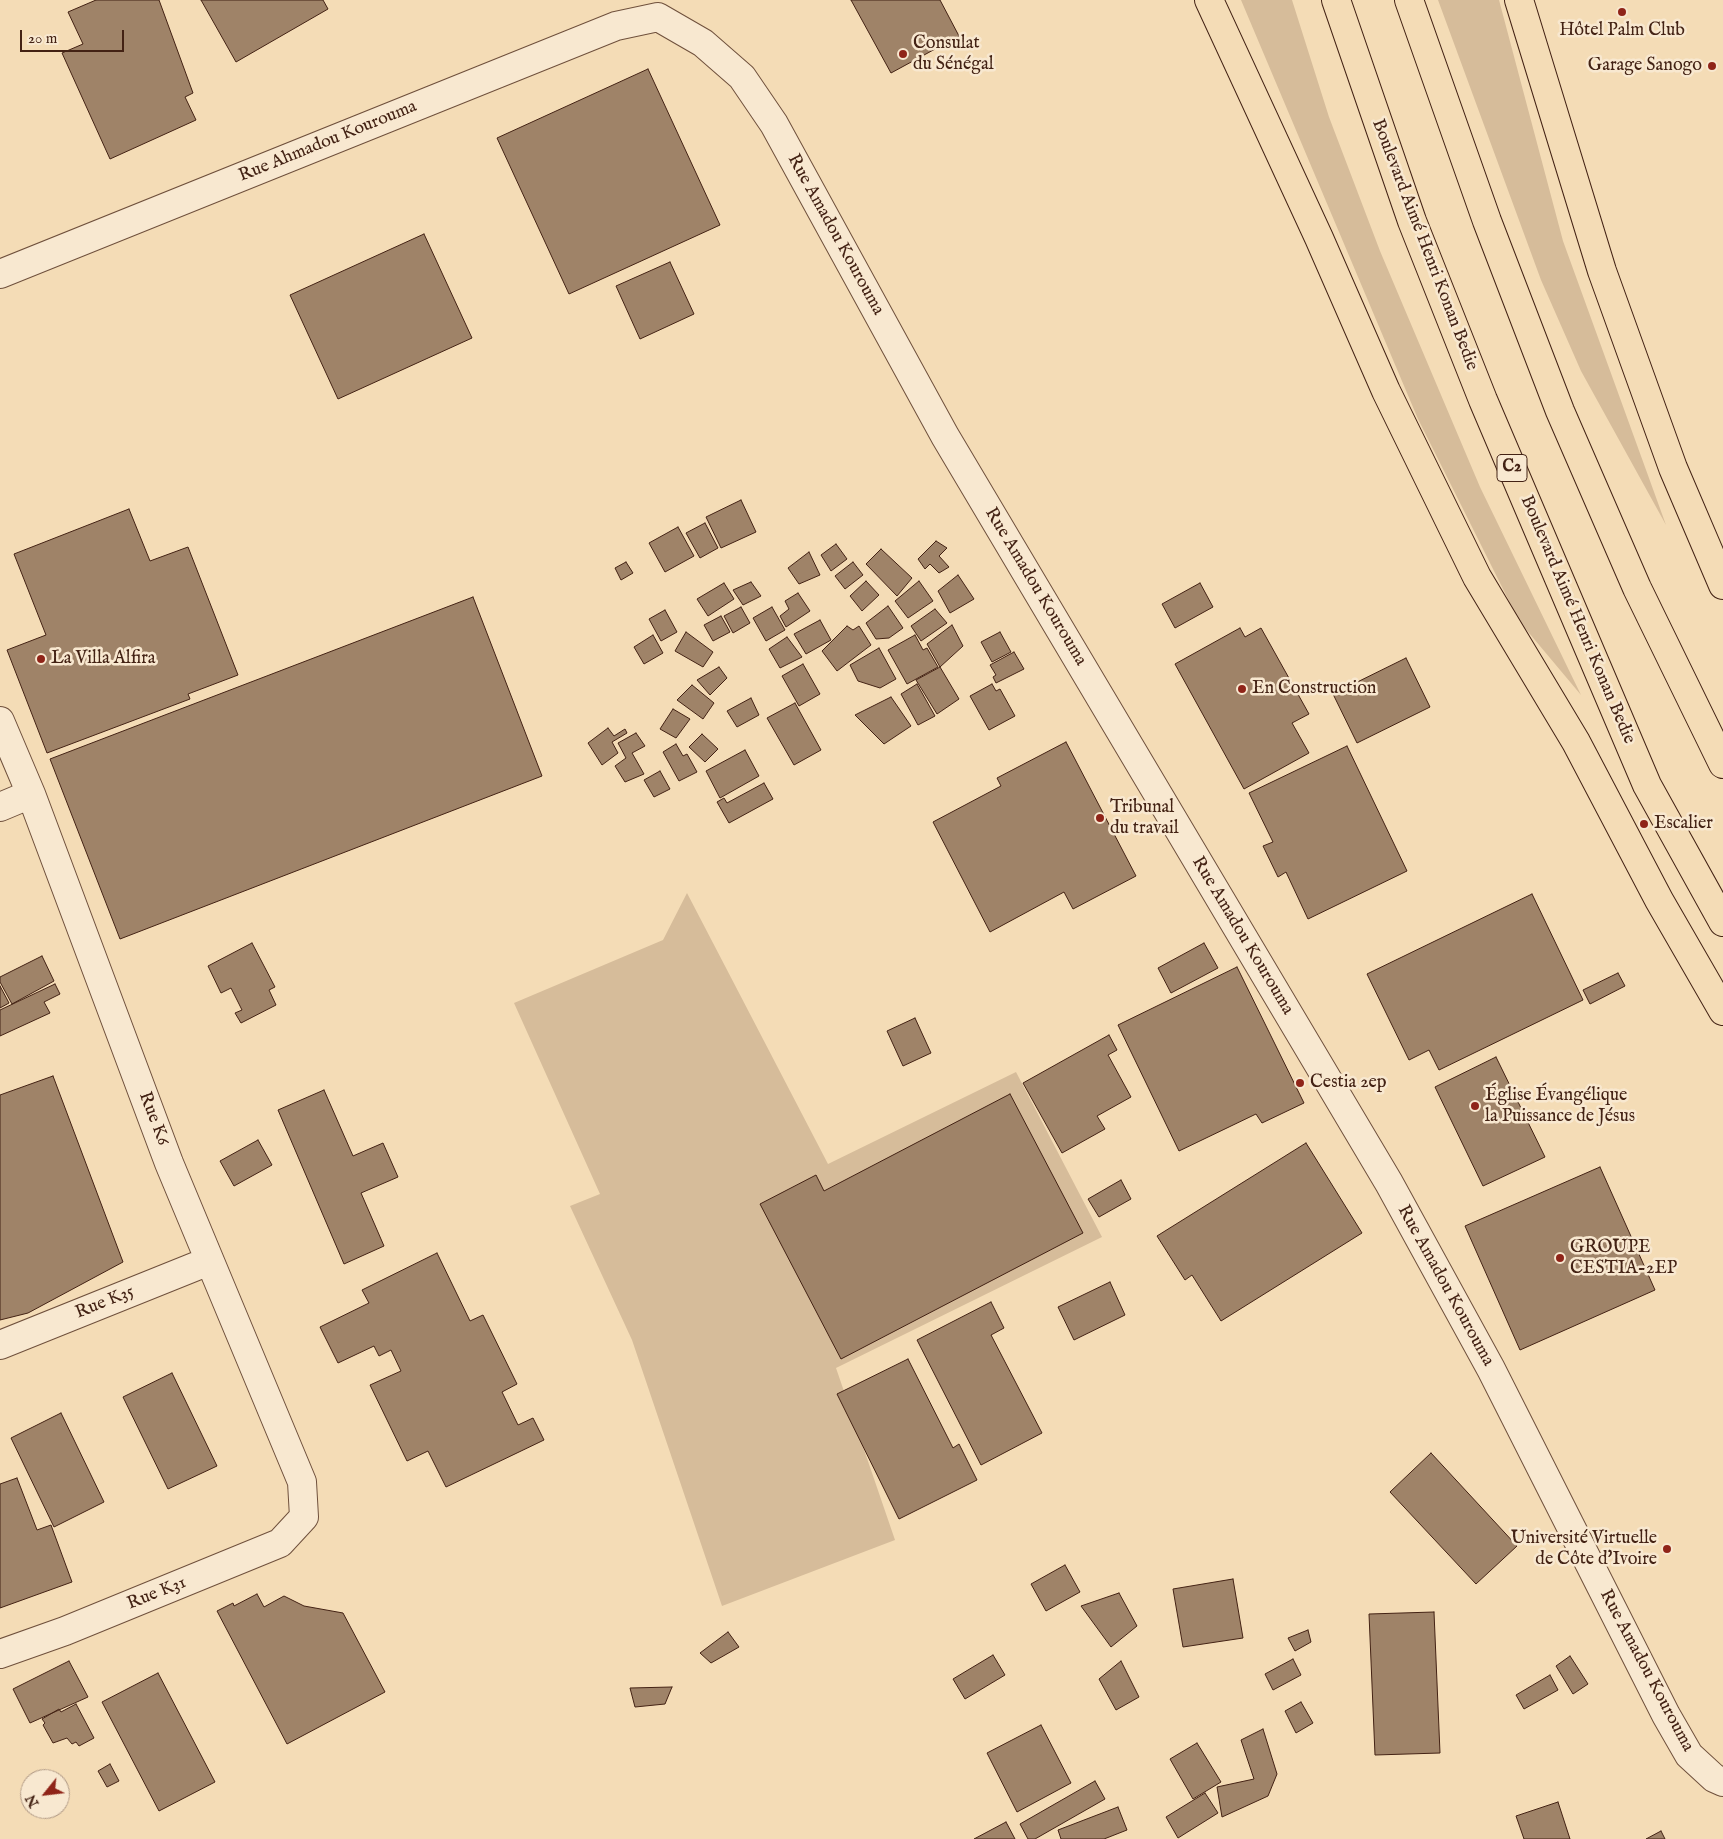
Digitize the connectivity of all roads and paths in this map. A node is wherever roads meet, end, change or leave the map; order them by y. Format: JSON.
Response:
{"nodes":[{"id":1,"x":1209,"y":0,"type":"edge"},
{"id":2,"x":1336,"y":0,"type":"edge"},
{"id":3,"x":1409,"y":0,"type":"edge"},
{"id":4,"x":1519,"y":0,"type":"edge"},
{"id":5,"x":658,"y":17,"type":"joint"},
{"id":6,"x":0,"y":274,"type":"edge"},
{"id":7,"x":1723,"y":585,"type":"edge"},
{"id":8,"x":0,"y":721,"type":"edge"},
{"id":9,"x":1723,"y":764,"type":"edge"},
{"id":10,"x":31,"y":794,"type":"junction"},
{"id":11,"x":0,"y":807,"type":"edge"},
{"id":12,"x":1723,"y":922,"type":"edge"},
{"id":13,"x":1723,"y":1011,"type":"edge"},
{"id":14,"x":209,"y":1261,"type":"junction"},
{"id":15,"x":0,"y":1345,"type":"edge"},
{"id":16,"x":304,"y":1517,"type":"joint"},
{"id":17,"x":0,"y":1654,"type":"edge"},
{"id":18,"x":1723,"y":1782,"type":"edge"}],
"edges":[{"from":1,"to":13,"type":"highway"},
{"from":2,"to":12,"type":"highway","name":"Boulevard Aimé Henri Konan Bedie","number":"C2"},
{"from":3,"to":9,"type":"highway"},
{"from":4,"to":7,"type":"highway"},
{"from":5,"to":6,"type":"street","name":"Rue Ahmadou Kourouma"},
{"from":5,"to":18,"type":"street","name":"Rue Amadou Kourouma"},
{"from":8,"to":10,"type":"street","name":"Rue K6"},
{"from":10,"to":11,"type":"street"},
{"from":10,"to":14,"type":"street","name":"Rue K6"},
{"from":14,"to":15,"type":"street","name":"Rue K35"},
{"from":14,"to":16,"type":"street","name":"Rue K6"},
{"from":16,"to":17,"type":"street","name":"Rue K31"}]}
